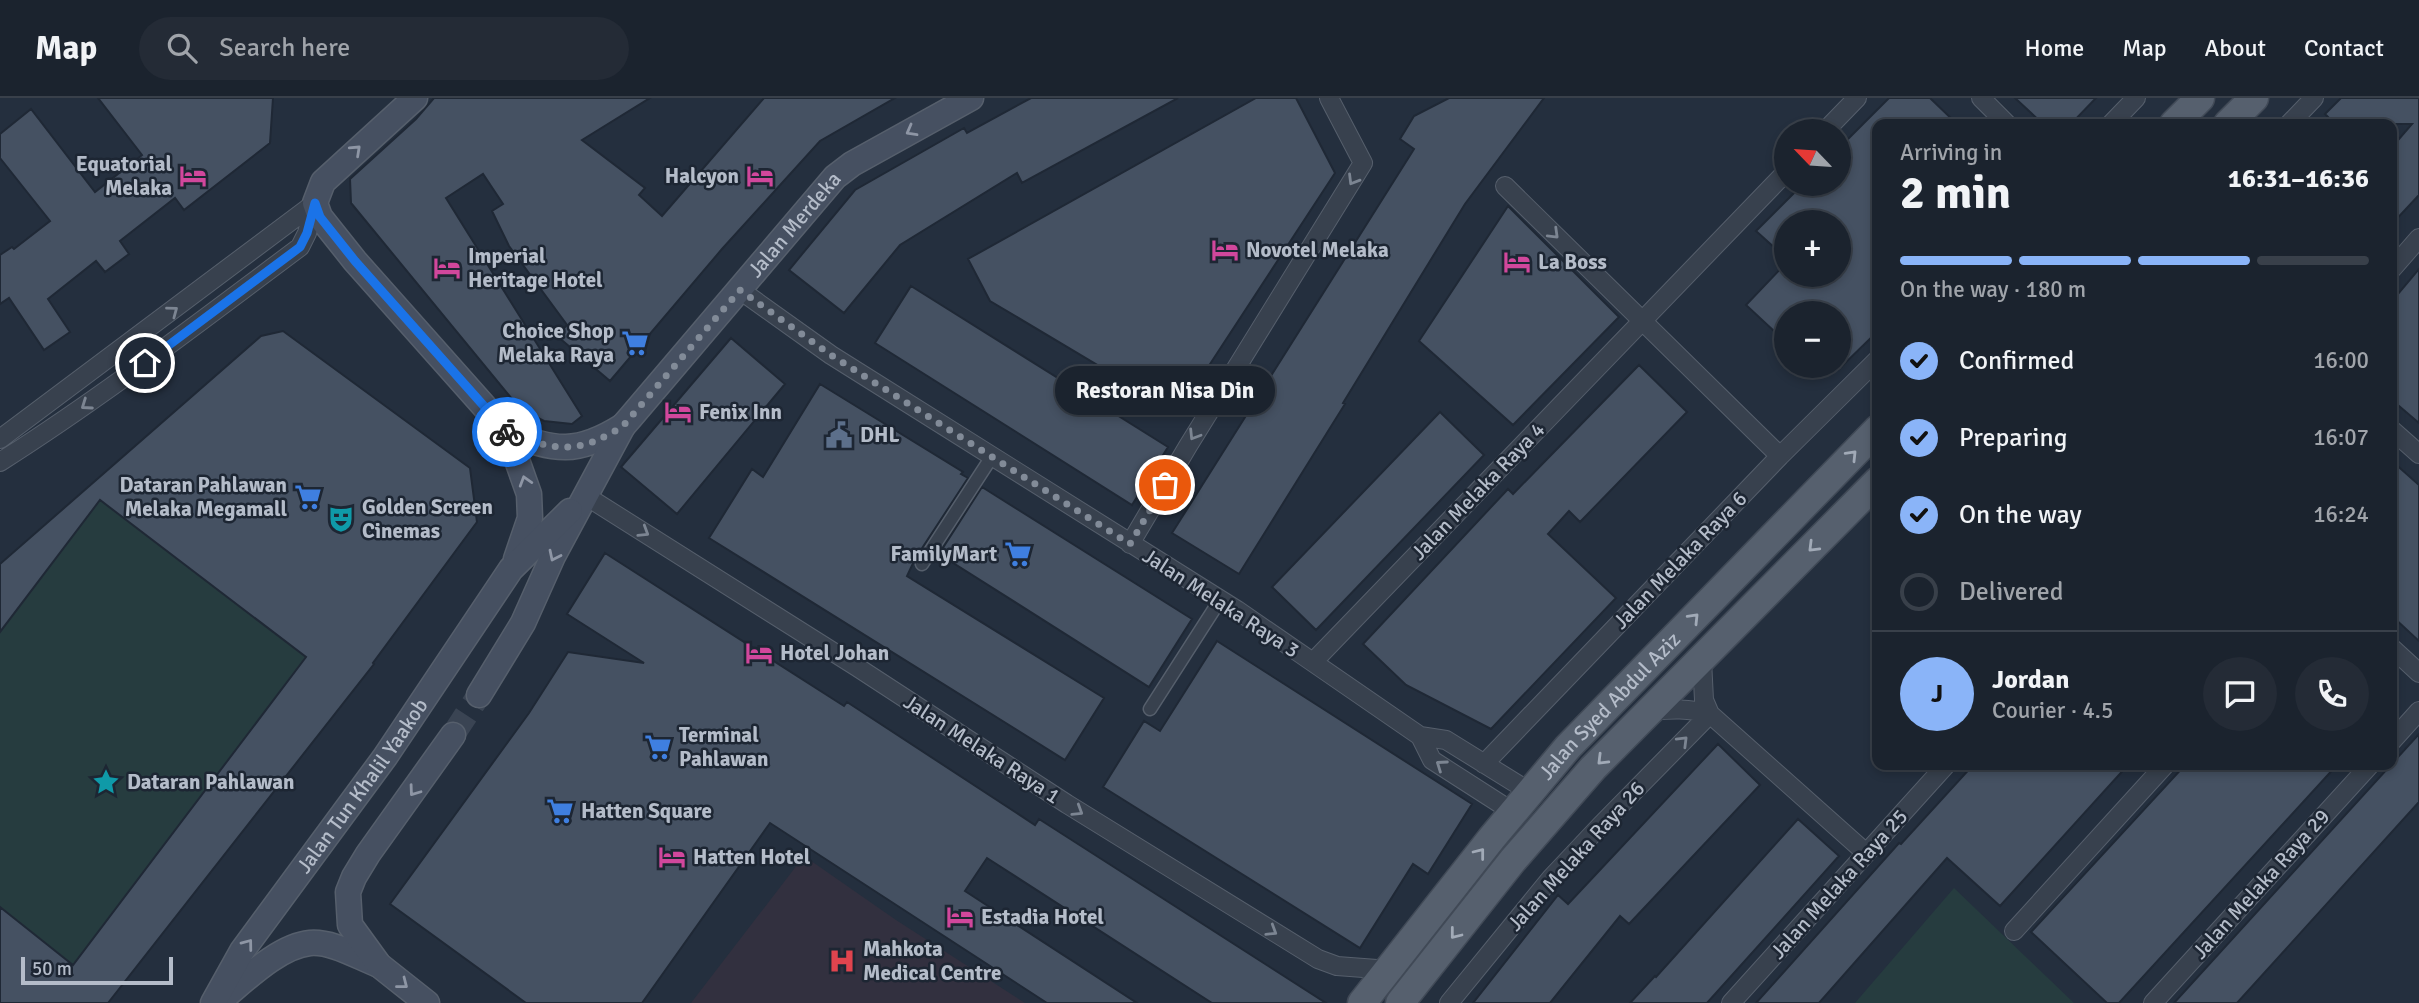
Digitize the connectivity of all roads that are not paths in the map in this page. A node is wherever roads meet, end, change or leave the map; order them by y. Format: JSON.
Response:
{"nodes":[{"id":1,"x":415,"y":98,"type":"edge"},
{"id":2,"x":971,"y":98,"type":"edge"},
{"id":3,"x":1329,"y":98,"type":"edge"},
{"id":4,"x":1857,"y":98,"type":"edge"},
{"id":5,"x":1981,"y":98,"type":"edge"},
{"id":6,"x":2136,"y":98,"type":"edge"},
{"id":7,"x":2200,"y":98,"type":"edge"},
{"id":8,"x":2254,"y":98,"type":"edge"},
{"id":9,"x":2314,"y":98,"type":"edge"},
{"id":10,"x":1837,"y":119,"type":"edge"},
{"id":11,"x":2002,"y":119,"type":"edge"},
{"id":12,"x":2116,"y":119,"type":"edge"},
{"id":13,"x":2179,"y":119,"type":"edge"},
{"id":14,"x":2233,"y":119,"type":"edge"},
{"id":15,"x":2293,"y":119,"type":"edge"},
{"id":16,"x":1774,"y":184,"type":"edge"},
{"id":17,"x":1505,"y":186,"type":"dead end"},
{"id":18,"x":315,"y":203,"type":"junction"},
{"id":19,"x":2419,"y":238,"type":"edge"},
{"id":20,"x":2397,"y":263,"type":"edge"},
{"id":21,"x":740,"y":290,"type":"junction"},
{"id":22,"x":1643,"y":320,"type":"junction"},
{"id":23,"x":1872,"y":365,"type":"edge"},
{"id":24,"x":623,"y":426,"type":"junction"},
{"id":25,"x":506,"y":432,"type":"junction"},
{"id":26,"x":2397,"y":434,"type":"edge"},
{"id":27,"x":1872,"y":435,"type":"edge"},
{"id":28,"x":0,"y":439,"type":"edge"},
{"id":29,"x":2419,"y":454,"type":"edge"},
{"id":30,"x":1780,"y":456,"type":"junction"},
{"id":31,"x":991,"y":458,"type":"junction"},
{"id":32,"x":0,"y":462,"type":"edge"},
{"id":33,"x":1872,"y":487,"type":"edge"},
{"id":34,"x":586,"y":496,"type":"junction"},
{"id":35,"x":1130,"y":544,"type":"junction"},
{"id":36,"x":922,"y":564,"type":"dead end"},
{"id":37,"x":512,"y":569,"type":"junction"},
{"id":38,"x":1220,"y":600,"type":"junction"},
{"id":39,"x":458,"y":650,"type":"junction"},
{"id":40,"x":2397,"y":653,"type":"edge"},
{"id":41,"x":1702,"y":660,"type":"junction"},
{"id":42,"x":1313,"y":662,"type":"junction"},
{"id":43,"x":494,"y":673,"type":"junction"},
{"id":44,"x":2419,"y":673,"type":"edge"},
{"id":45,"x":480,"y":695,"type":"tunnel mouth"},
{"id":46,"x":1150,"y":709,"type":"dead end"},
{"id":47,"x":1650,"y":711,"type":"junction"},
{"id":48,"x":2419,"y":711,"type":"edge"},
{"id":49,"x":1710,"y":714,"type":"junction"},
{"id":50,"x":453,"y":735,"type":"tunnel mouth"},
{"id":51,"x":2397,"y":735,"type":"edge"},
{"id":52,"x":1420,"y":736,"type":"junction"},
{"id":53,"x":1484,"y":764,"type":"junction"},
{"id":54,"x":1942,"y":770,"type":"edge"},
{"id":55,"x":2160,"y":770,"type":"edge"},
{"id":56,"x":2365,"y":770,"type":"edge"},
{"id":57,"x":1521,"y":802,"type":"junction"},
{"id":58,"x":1866,"y":853,"type":"junction"},
{"id":59,"x":2014,"y":930,"type":"dead end"},
{"id":60,"x":379,"y":965,"type":"junction"},
{"id":61,"x":1390,"y":970,"type":"junction"},
{"id":62,"x":215,"y":1003,"type":"edge"},
{"id":63,"x":427,"y":1003,"type":"edge"},
{"id":64,"x":1362,"y":1003,"type":"edge"},
{"id":65,"x":1400,"y":1003,"type":"edge"},
{"id":66,"x":1448,"y":1003,"type":"edge"},
{"id":67,"x":1731,"y":1003,"type":"edge"},
{"id":68,"x":2153,"y":1003,"type":"edge"}],
"edges":[{"from":18,"to":1,"type":"main road","one_way":true},
{"from":2,"to":21,"type":"main road","name":"Jalan Merdeka","one_way":true},
{"from":3,"to":35,"type":"street","one_way":true},
{"from":4,"to":10,"type":"street"},
{"from":5,"to":11,"type":"street"},
{"from":6,"to":12,"type":"street"},
{"from":7,"to":13,"type":"main road"},
{"from":8,"to":14,"type":"main road"},
{"from":9,"to":15,"type":"street"},
{"from":16,"to":22,"type":"street","name":"Jalan Melaka Raya 4"},
{"from":17,"to":22,"type":"street","one_way":true},
{"from":18,"to":25,"type":"main road"},
{"from":28,"to":18,"type":"street","one_way":true},
{"from":18,"to":32,"type":"street","one_way":true},
{"from":19,"to":20,"type":"street"},
{"from":21,"to":24,"type":"main road","name":"Jalan Merdeka"},
{"from":21,"to":31,"type":"street","name":"Jalan Melaka Raya 3"},
{"from":22,"to":30,"type":"street"},
{"from":22,"to":42,"type":"street","name":"Jalan Melaka Raya 4"},
{"from":23,"to":30,"type":"street","name":"Jalan Melaka Raya 6"},
{"from":24,"to":25,"type":"main road"},
{"from":24,"to":34,"type":"main road","name":"Jalan Merdeka"},
{"from":37,"to":25,"type":"main road","one_way":true},
{"from":26,"to":29,"type":"street"},
{"from":57,"to":27,"type":"main road","name":"Jalan Syed Abdul Aziz","one_way":true},
{"from":30,"to":53,"type":"street","name":"Jalan Melaka Raya 6"},
{"from":31,"to":35,"type":"street","name":"Jalan Melaka Raya 3"},
{"from":31,"to":36,"type":"street"},
{"from":33,"to":41,"type":"main road","name":"Jalan Syed Abdul Aziz","one_way":true},
{"from":34,"to":37,"type":"main road"},
{"from":34,"to":43,"type":"main road","one_way":true},
{"from":34,"to":61,"type":"street","name":"Jalan Melaka Raya 1","one_way":true},
{"from":35,"to":38,"type":"street","name":"Jalan Melaka Raya 3"},
{"from":37,"to":39,"type":"main road","name":"Jalan Tun Khalil Yaakob"},
{"from":38,"to":42,"type":"street","name":"Jalan Melaka Raya 3"},
{"from":38,"to":46,"type":"street"},
{"from":39,"to":43,"type":"main road"},
{"from":62,"to":39,"type":"main road","name":"Jalan Tun Khalil Yaakob","one_way":true},
{"from":40,"to":44,"type":"street"},
{"from":41,"to":47,"type":"main road","name":"Jalan Syed Abdul Aziz"},
{"from":41,"to":49,"type":"street"},
{"from":42,"to":52,"type":"street","name":"Jalan Melaka Raya 3"},
{"from":43,"to":45,"type":"main road"},
{"from":47,"to":49,"type":"street"},
{"from":47,"to":65,"type":"main road","name":"Jalan Syed Abdul Aziz","one_way":true},
{"from":48,"to":51,"type":"street"},
{"from":49,"to":58,"type":"street"},
{"from":66,"to":49,"type":"street","name":"Jalan Melaka Raya 26","one_way":true},
{"from":50,"to":60,"type":"main road","name":"Jalan Tun Khalil Yaakob","one_way":true},
{"from":52,"to":53,"type":"street","name":"Jalan Melaka Raya 3"},
{"from":57,"to":52,"type":"street","one_way":true},
{"from":53,"to":57,"type":"street","name":"Jalan Melaka Raya 3"},
{"from":54,"to":58,"type":"street","name":"Jalan Melaka Raya 25"},
{"from":55,"to":59,"type":"street"},
{"from":56,"to":68,"type":"street","name":"Jalan Melaka Raya 29"},
{"from":61,"to":57,"type":"main road","name":"Jalan Syed Abdul Aziz","one_way":true},
{"from":58,"to":67,"type":"street","name":"Jalan Melaka Raya 25"},
{"from":60,"to":62,"type":"main road","name":"Jalan Tun Khalil Yaakob"},
{"from":60,"to":63,"type":"main road","one_way":true},
{"from":61,"to":64,"type":"main road","name":"Jalan Syed Abdul Aziz"}]}
